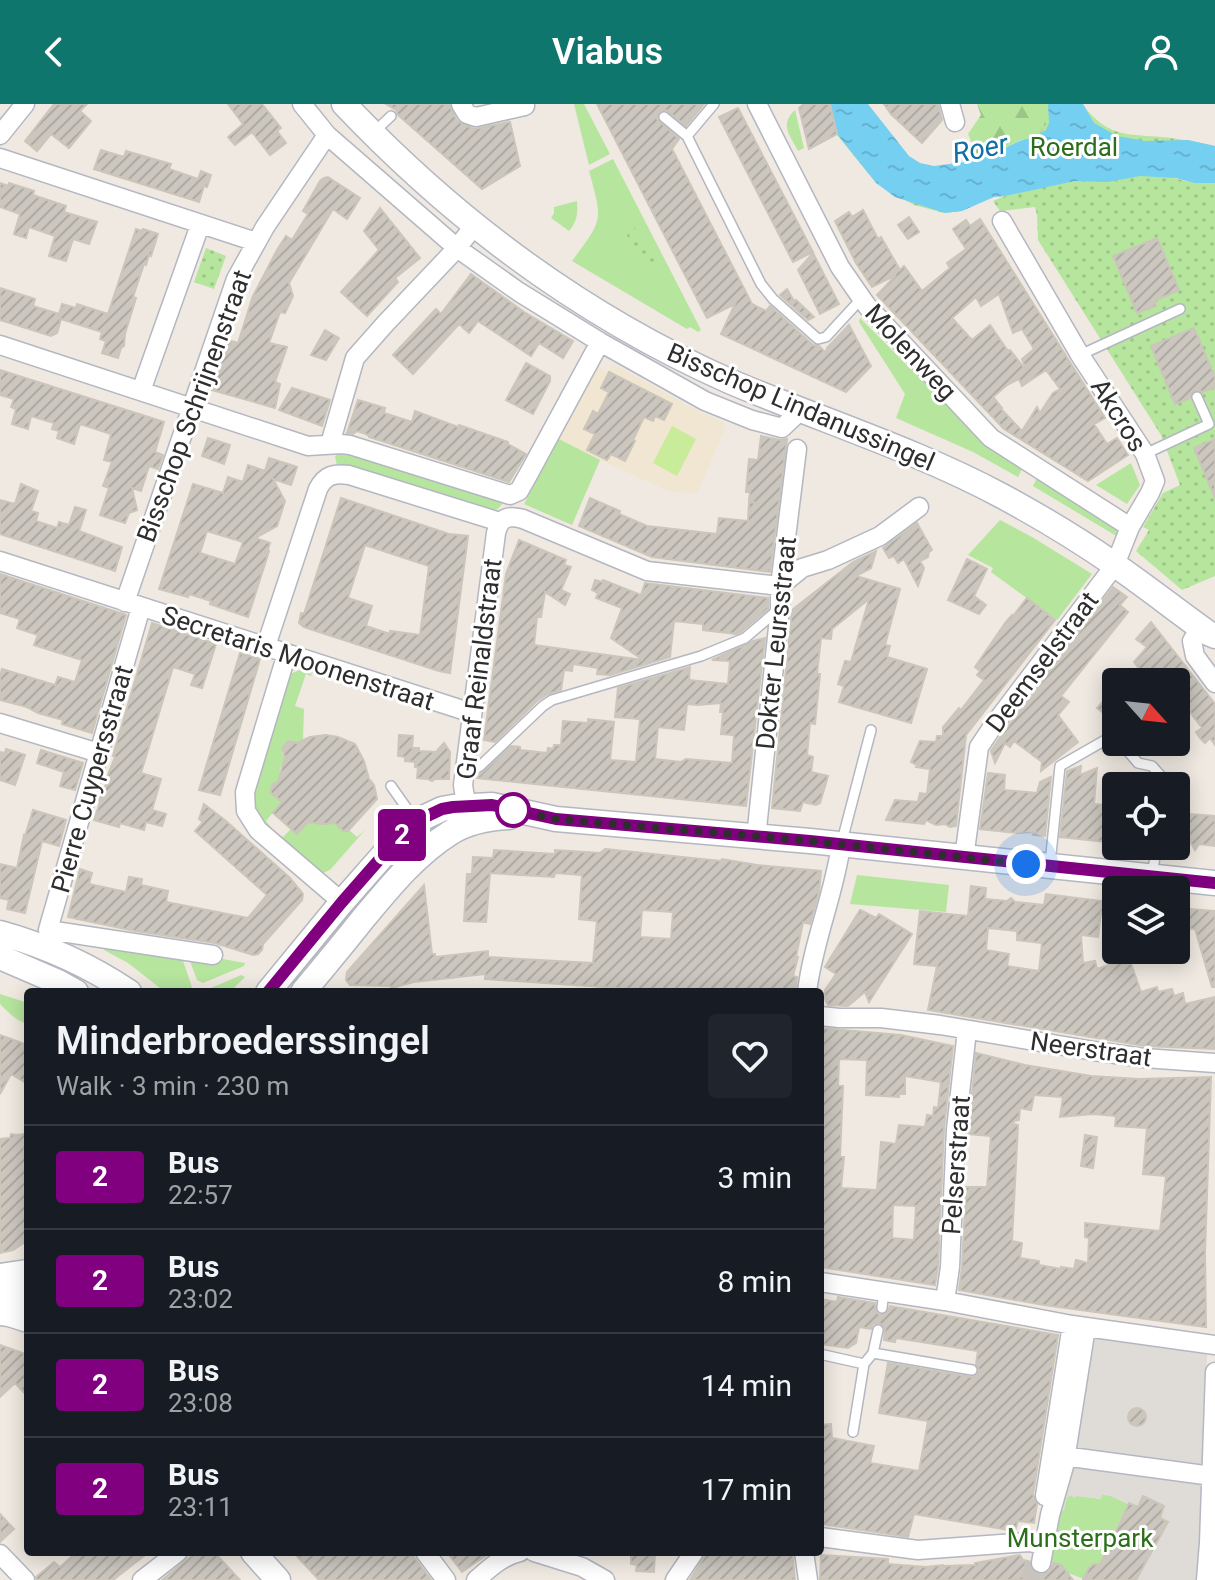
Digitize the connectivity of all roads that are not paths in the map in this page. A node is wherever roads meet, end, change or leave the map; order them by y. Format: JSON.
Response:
{"nodes":[{"id":1,"x":25,"y":104,"type":"edge"},
{"id":2,"x":302,"y":104,"type":"edge"},
{"id":3,"x":344,"y":104,"type":"edge"},
{"id":4,"x":461,"y":104,"type":"edge"},
{"id":5,"x":714,"y":104,"type":"edge"},
{"id":6,"x":525,"y":106,"type":"edge"},
{"id":7,"x":766,"y":107,"type":"edge"},
{"id":8,"x":391,"y":116,"type":"dead end"},
{"id":9,"x":664,"y":117,"type":"dead end"},
{"id":10,"x":373,"y":133,"type":"junction"},
{"id":11,"x":0,"y":135,"type":"edge"},
{"id":12,"x":327,"y":135,"type":"junction"},
{"id":13,"x":687,"y":136,"type":"junction"},
{"id":14,"x":0,"y":158,"type":"edge"},
{"id":15,"x":1002,"y":221,"type":"dead end"},
{"id":16,"x":200,"y":225,"type":"junction"},
{"id":17,"x":474,"y":226,"type":"junction"},
{"id":18,"x":256,"y":242,"type":"junction"},
{"id":19,"x":457,"y":248,"type":"junction"},
{"id":20,"x":861,"y":299,"type":"junction"},
{"id":21,"x":1180,"y":309,"type":"dead end"},
{"id":22,"x":600,"y":342,"type":"junction"},
{"id":23,"x":0,"y":345,"type":"edge"},
{"id":24,"x":1080,"y":355,"type":"junction"},
{"id":25,"x":141,"y":391,"type":"junction"},
{"id":26,"x":1197,"y":397,"type":"dead end"},
{"id":27,"x":191,"y":408,"type":"junction"},
{"id":28,"x":801,"y":410,"type":"junction"},
{"id":29,"x":330,"y":444,"type":"junction"},
{"id":30,"x":797,"y":449,"type":"dead end"},
{"id":31,"x":1145,"y":454,"type":"junction"},
{"id":32,"x":919,"y":507,"type":"dead end"},
{"id":33,"x":503,"y":520,"type":"junction"},
{"id":34,"x":1130,"y":527,"type":"junction"},
{"id":35,"x":0,"y":561,"type":"edge"},
{"id":36,"x":1112,"y":570,"type":"junction"},
{"id":37,"x":780,"y":586,"type":"junction"},
{"id":38,"x":133,"y":605,"type":"junction"},
{"id":39,"x":780,"y":608,"type":"junction"},
{"id":40,"x":1210,"y":635,"type":"edge"},
{"id":41,"x":266,"y":646,"type":"junction"},
{"id":42,"x":287,"y":653,"type":"junction"},
{"id":43,"x":1215,"y":683,"type":"edge"},
{"id":44,"x":472,"y":713,"type":"junction"},
{"id":45,"x":0,"y":723,"type":"edge"},
{"id":46,"x":871,"y":730,"type":"dead end"},
{"id":47,"x":1102,"y":742,"type":"edge"},
{"id":48,"x":99,"y":753,"type":"junction"},
{"id":49,"x":1132,"y":756,"type":"edge"},
{"id":50,"x":1157,"y":772,"type":"edge"},
{"id":51,"x":464,"y":776,"type":"junction"},
{"id":52,"x":391,"y":786,"type":"dead end"},
{"id":53,"x":467,"y":815,"type":"junction"},
{"id":54,"x":417,"y":823,"type":"junction"},
{"id":55,"x":756,"y":838,"type":"junction"},
{"id":56,"x":841,"y":845,"type":"junction"},
{"id":57,"x":964,"y":858,"type":"junction"},
{"id":58,"x":1050,"y":867,"type":"junction"},
{"id":59,"x":1142,"y":876,"type":"edge"},
{"id":60,"x":1190,"y":881,"type":"edge"},
{"id":61,"x":1215,"y":883,"type":"edge"},
{"id":62,"x":342,"y":902,"type":"junction"},
{"id":63,"x":0,"y":933,"type":"edge"},
{"id":64,"x":51,"y":940,"type":"junction"},
{"id":65,"x":213,"y":955,"type":"dead end"},
{"id":66,"x":0,"y":957,"type":"edge"},
{"id":67,"x":292,"y":960,"type":"junction"},
{"id":68,"x":69,"y":988,"type":"edge"},
{"id":69,"x":123,"y":988,"type":"edge"},
{"id":70,"x":260,"y":988,"type":"edge"},
{"id":71,"x":271,"y":988,"type":"edge"},
{"id":72,"x":308,"y":988,"type":"edge"},
{"id":73,"x":807,"y":988,"type":"edge"},
{"id":74,"x":824,"y":1016,"type":"edge"},
{"id":75,"x":967,"y":1030,"type":"junction"},
{"id":76,"x":1215,"y":1063,"type":"edge"},
{"id":77,"x":824,"y":1283,"type":"edge"},
{"id":78,"x":945,"y":1301,"type":"junction"},
{"id":79,"x":0,"y":1313,"type":"edge"},
{"id":80,"x":24,"y":1319,"type":"edge"},
{"id":81,"x":1079,"y":1326,"type":"junction"},
{"id":82,"x":878,"y":1330,"type":"dead end"},
{"id":83,"x":1215,"y":1345,"type":"edge"},
{"id":84,"x":873,"y":1353,"type":"junction"},
{"id":85,"x":824,"y":1355,"type":"dead end"},
{"id":86,"x":864,"y":1364,"type":"junction"},
{"id":87,"x":972,"y":1370,"type":"dead end"},
{"id":88,"x":1215,"y":1372,"type":"edge"},
{"id":89,"x":853,"y":1432,"type":"dead end"},
{"id":90,"x":1052,"y":1454,"type":"junction"},
{"id":91,"x":1212,"y":1476,"type":"junction"},
{"id":92,"x":824,"y":1538,"type":"edge"},
{"id":93,"x":1212,"y":1544,"type":"edge"},
{"id":94,"x":1039,"y":1553,"type":"junction"},
{"id":95,"x":0,"y":1554,"type":"edge"},
{"id":96,"x":173,"y":1556,"type":"edge"},
{"id":97,"x":257,"y":1556,"type":"edge"},
{"id":98,"x":428,"y":1556,"type":"edge"},
{"id":99,"x":507,"y":1556,"type":"edge"},
{"id":100,"x":547,"y":1556,"type":"edge"},
{"id":101,"x":691,"y":1556,"type":"edge"},
{"id":102,"x":805,"y":1556,"type":"edge"},
{"id":103,"x":25,"y":1580,"type":"edge"},
{"id":104,"x":142,"y":1580,"type":"edge"},
{"id":105,"x":278,"y":1580,"type":"edge"},
{"id":106,"x":446,"y":1580,"type":"edge"},
{"id":107,"x":476,"y":1580,"type":"edge"},
{"id":108,"x":605,"y":1580,"type":"edge"},
{"id":109,"x":675,"y":1580,"type":"edge"},
{"id":110,"x":808,"y":1580,"type":"edge"},
{"id":111,"x":1206,"y":1580,"type":"edge"}],
"edges":[{"from":1,"to":11,"type":"street"},
{"from":2,"to":12,"type":"street","name":"Bisschop Lindanussingel"},
{"from":3,"to":10,"type":"main road","name":"Bisschop Lindanussingel"},
{"from":4,"to":6,"type":"street"},
{"from":5,"to":13,"type":"lane"},
{"from":7,"to":20,"type":"street","name":"Molenweg"},
{"from":8,"to":10,"type":"lane"},
{"from":9,"to":13,"type":"lane"},
{"from":10,"to":17,"type":"main road","name":"Bisschop Lindanussingel"},
{"from":12,"to":18,"type":"street","name":"Bisschop Schrijnenstraat"},
{"from":12,"to":19,"type":"street","name":"Bisschop Lindanussingel"},
{"from":13,"to":20,"type":"lane"},
{"from":14,"to":16,"type":"street"},
{"from":15,"to":24,"type":"street","name":"Akcros"},
{"from":16,"to":18,"type":"street"},
{"from":16,"to":25,"type":"street"},
{"from":17,"to":19,"type":"street"},
{"from":17,"to":28,"type":"main road","name":"Bisschop Lindanussingel"},
{"from":18,"to":27,"type":"street","name":"Bisschop Schrijnenstraat"},
{"from":19,"to":22,"type":"street","name":"Bisschop Lindanussingel"},
{"from":19,"to":29,"type":"street"},
{"from":20,"to":34,"type":"street","name":"Molenweg"},
{"from":21,"to":24,"type":"lane","name":"Akcros"},
{"from":22,"to":28,"type":"street","name":"Bisschop Lindanussingel"},
{"from":22,"to":29,"type":"street"},
{"from":23,"to":25,"type":"street"},
{"from":24,"to":31,"type":"street","name":"Akcros"},
{"from":25,"to":27,"type":"street"},
{"from":26,"to":31,"type":"lane"},
{"from":27,"to":29,"type":"street"},
{"from":27,"to":38,"type":"street","name":"Bisschop Schrijnenstraat"},
{"from":28,"to":36,"type":"main road","name":"Bisschop Lindanussingel"},
{"from":30,"to":37,"type":"street","name":"Dokter Leursstraat"},
{"from":31,"to":34,"type":"street","name":"Akcros"},
{"from":32,"to":37,"type":"street"},
{"from":33,"to":37,"type":"street"},
{"from":33,"to":41,"type":"street"},
{"from":33,"to":44,"type":"street","name":"Graaf Reinaldstraat"},
{"from":34,"to":36,"type":"street","name":"Akcros"},
{"from":35,"to":38,"type":"street","name":"Secretaris Moonenstraat"},
{"from":36,"to":40,"type":"main road","name":"Bisschop Lindanussingel"},
{"from":36,"to":57,"type":"street","name":"Deemselstraat"},
{"from":37,"to":39,"type":"street","name":"Dokter Leursstraat"},
{"from":38,"to":41,"type":"street","name":"Secretaris Moonenstraat"},
{"from":38,"to":48,"type":"street","name":"Pierre Cuypersstraat"},
{"from":39,"to":51,"type":"lane"},
{"from":39,"to":55,"type":"street","name":"Dokter Leursstraat"},
{"from":40,"to":43,"type":"street","name":"Bisschop Lindanussingel"},
{"from":41,"to":42,"type":"street","name":"Secretaris Moonenstraat"},
{"from":42,"to":44,"type":"street","name":"Secretaris Moonenstraat"},
{"from":42,"to":62,"type":"street"},
{"from":44,"to":51,"type":"street","name":"Graaf Reinaldstraat"},
{"from":45,"to":48,"type":"street"},
{"from":46,"to":56,"type":"lane"},
{"from":47,"to":58,"type":"lane"},
{"from":48,"to":64,"type":"street","name":"Pierre Cuypersstraat"},
{"from":49,"to":50,"type":"lane"},
{"from":51,"to":53,"type":"street","name":"Graaf Reinaldstraat"},
{"from":52,"to":54,"type":"lane"},
{"from":53,"to":54,"type":"main road"},
{"from":53,"to":55,"type":"main road"},
{"from":53,"to":72,"type":"main road"},
{"from":54,"to":62,"type":"main road"},
{"from":55,"to":56,"type":"main road"},
{"from":56,"to":57,"type":"main road"},
{"from":56,"to":73,"type":"street"},
{"from":57,"to":58,"type":"main road"},
{"from":58,"to":59,"type":"main road"},
{"from":60,"to":61,"type":"main road"},
{"from":62,"to":67,"type":"main road"},
{"from":63,"to":64,"type":"main road"},
{"from":64,"to":65,"type":"street"},
{"from":64,"to":69,"type":"main road"},
{"from":66,"to":68,"type":"main road"},
{"from":67,"to":70,"type":"main road"},
{"from":67,"to":71,"type":"main road"},
{"from":67,"to":72,"type":"street"},
{"from":74,"to":75,"type":"street","name":"Neerstraat"},
{"from":75,"to":76,"type":"street","name":"Neerstraat"},
{"from":75,"to":78,"type":"street","name":"Pelserstraat"},
{"from":77,"to":78,"type":"street"},
{"from":78,"to":81,"type":"street"},
{"from":79,"to":80,"type":"main road"},
{"from":81,"to":83,"type":"street"},
{"from":81,"to":90,"type":"street"},
{"from":81,"to":94,"type":"street"},
{"from":82,"to":84,"type":"lane"},
{"from":84,"to":86,"type":"lane"},
{"from":84,"to":87,"type":"lane"},
{"from":85,"to":86,"type":"lane"},
{"from":86,"to":89,"type":"lane"},
{"from":88,"to":91,"type":"street"},
{"from":90,"to":91,"type":"street"},
{"from":90,"to":94,"type":"street"},
{"from":91,"to":93,"type":"street"},
{"from":92,"to":94,"type":"street"},
{"from":93,"to":111,"type":"street"},
{"from":95,"to":103,"type":"street"},
{"from":96,"to":104,"type":"street"},
{"from":97,"to":105,"type":"main road"},
{"from":98,"to":106,"type":"street"},
{"from":99,"to":107,"type":"street"},
{"from":100,"to":108,"type":"street"},
{"from":101,"to":109,"type":"street"},
{"from":102,"to":110,"type":"street"}]}
